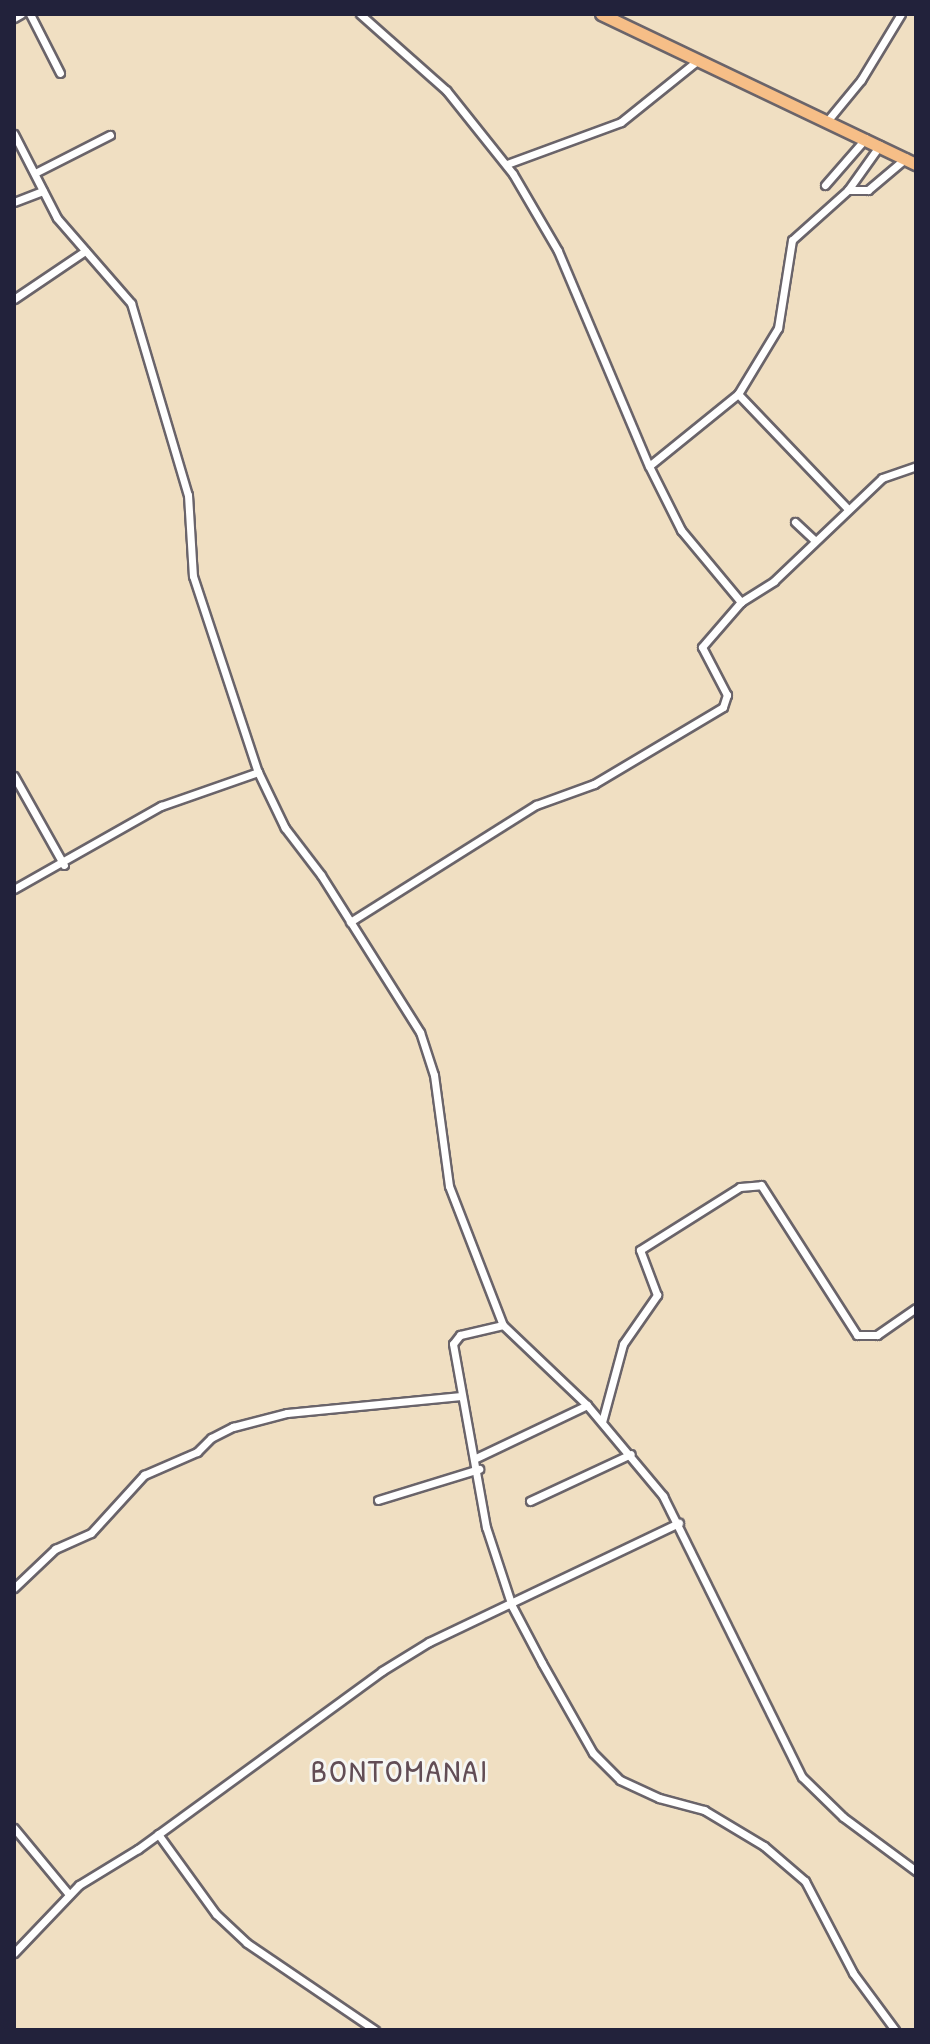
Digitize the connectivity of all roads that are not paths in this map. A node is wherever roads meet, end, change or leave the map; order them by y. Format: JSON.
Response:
{"nodes":[{"id":1,"x":21,"y":14,"type":"edge"},
{"id":2,"x":30,"y":14,"type":"edge"},
{"id":3,"x":360,"y":14,"type":"edge"},
{"id":4,"x":601,"y":14,"type":"edge"},
{"id":5,"x":901,"y":14,"type":"edge"},
{"id":6,"x":14,"y":18,"type":"edge"},
{"id":7,"x":697,"y":61,"type":"junction"},
{"id":8,"x":60,"y":73,"type":"dead end"},
{"id":9,"x":828,"y":120,"type":"junction"},
{"id":10,"x":14,"y":134,"type":"edge"},
{"id":11,"x":110,"y":135,"type":"dead end"},
{"id":12,"x":866,"y":138,"type":"junction"},
{"id":13,"x":880,"y":145,"type":"junction"},
{"id":14,"x":25,"y":153,"type":"junction"},
{"id":15,"x":14,"y":156,"type":"edge"},
{"id":16,"x":911,"y":161,"type":"edge"},
{"id":17,"x":507,"y":164,"type":"junction"},
{"id":18,"x":35,"y":173,"type":"junction"},
{"id":19,"x":825,"y":185,"type":"dead end"},
{"id":20,"x":848,"y":190,"type":"junction"},
{"id":21,"x":43,"y":191,"type":"junction"},
{"id":22,"x":14,"y":202,"type":"edge"},
{"id":23,"x":85,"y":251,"type":"junction"},
{"id":24,"x":14,"y":299,"type":"edge"},
{"id":25,"x":738,"y":394,"type":"junction"},
{"id":26,"x":649,"y":466,"type":"junction"},
{"id":27,"x":916,"y":466,"type":"edge"},
{"id":28,"x":848,"y":509,"type":"junction"},
{"id":29,"x":795,"y":522,"type":"dead end"},
{"id":30,"x":814,"y":540,"type":"junction"},
{"id":31,"x":741,"y":602,"type":"junction"},
{"id":32,"x":258,"y":772,"type":"junction"},
{"id":33,"x":14,"y":776,"type":"edge"},
{"id":34,"x":64,"y":865,"type":"junction"},
{"id":35,"x":14,"y":889,"type":"edge"},
{"id":36,"x":350,"y":922,"type":"junction"},
{"id":37,"x":916,"y":1308,"type":"edge"},
{"id":38,"x":503,"y":1325,"type":"junction"},
{"id":39,"x":461,"y":1396,"type":"junction"},
{"id":40,"x":587,"y":1405,"type":"junction"},
{"id":41,"x":602,"y":1422,"type":"junction"},
{"id":42,"x":631,"y":1454,"type":"junction"},
{"id":43,"x":476,"y":1458,"type":"junction"},
{"id":44,"x":479,"y":1469,"type":"junction"},
{"id":45,"x":378,"y":1500,"type":"dead end"},
{"id":46,"x":530,"y":1501,"type":"dead end"},
{"id":47,"x":679,"y":1523,"type":"junction"},
{"id":48,"x":14,"y":1588,"type":"edge"},
{"id":49,"x":512,"y":1606,"type":"junction"},
{"id":50,"x":14,"y":1828,"type":"edge"},
{"id":51,"x":158,"y":1834,"type":"junction"},
{"id":52,"x":916,"y":1871,"type":"edge"},
{"id":53,"x":68,"y":1893,"type":"junction"},
{"id":54,"x":14,"y":1953,"type":"edge"},
{"id":55,"x":375,"y":2030,"type":"edge"},
{"id":56,"x":895,"y":2030,"type":"edge"}],
"edges":[{"from":1,"to":6,"type":"street"},
{"from":2,"to":8,"type":"street"},
{"from":3,"to":17,"type":"street"},
{"from":4,"to":7,"type":"main road"},
{"from":5,"to":9,"type":"street"},
{"from":7,"to":9,"type":"main road"},
{"from":7,"to":17,"type":"street"},
{"from":9,"to":12,"type":"main road"},
{"from":10,"to":14,"type":"street"},
{"from":11,"to":18,"type":"street"},
{"from":12,"to":13,"type":"main road"},
{"from":12,"to":19,"type":"street"},
{"from":13,"to":16,"type":"main road"},
{"from":13,"to":20,"type":"street"},
{"from":14,"to":15,"type":"street"},
{"from":14,"to":18,"type":"street"},
{"from":16,"to":20,"type":"street"},
{"from":17,"to":26,"type":"street"},
{"from":18,"to":21,"type":"street"},
{"from":20,"to":25,"type":"street"},
{"from":21,"to":22,"type":"street"},
{"from":21,"to":23,"type":"street"},
{"from":23,"to":24,"type":"street"},
{"from":23,"to":32,"type":"street"},
{"from":25,"to":26,"type":"street"},
{"from":25,"to":28,"type":"street"},
{"from":26,"to":31,"type":"street"},
{"from":27,"to":28,"type":"street"},
{"from":28,"to":30,"type":"street"},
{"from":29,"to":30,"type":"street"},
{"from":30,"to":31,"type":"street"},
{"from":31,"to":36,"type":"street"},
{"from":32,"to":34,"type":"street"},
{"from":32,"to":36,"type":"street"},
{"from":33,"to":34,"type":"street"},
{"from":34,"to":35,"type":"street"},
{"from":36,"to":38,"type":"street"},
{"from":37,"to":41,"type":"street"},
{"from":38,"to":39,"type":"street"},
{"from":38,"to":40,"type":"street"},
{"from":39,"to":43,"type":"street"},
{"from":39,"to":48,"type":"street"},
{"from":40,"to":41,"type":"street"},
{"from":40,"to":43,"type":"street"},
{"from":41,"to":42,"type":"street"},
{"from":42,"to":46,"type":"street"},
{"from":42,"to":47,"type":"street"},
{"from":43,"to":44,"type":"street"},
{"from":44,"to":45,"type":"street"},
{"from":44,"to":49,"type":"street"},
{"from":47,"to":49,"type":"street"},
{"from":47,"to":52,"type":"street"},
{"from":49,"to":51,"type":"street"},
{"from":49,"to":56,"type":"street"},
{"from":50,"to":53,"type":"street"},
{"from":51,"to":53,"type":"street"},
{"from":51,"to":55,"type":"street"},
{"from":53,"to":54,"type":"street"}]}
